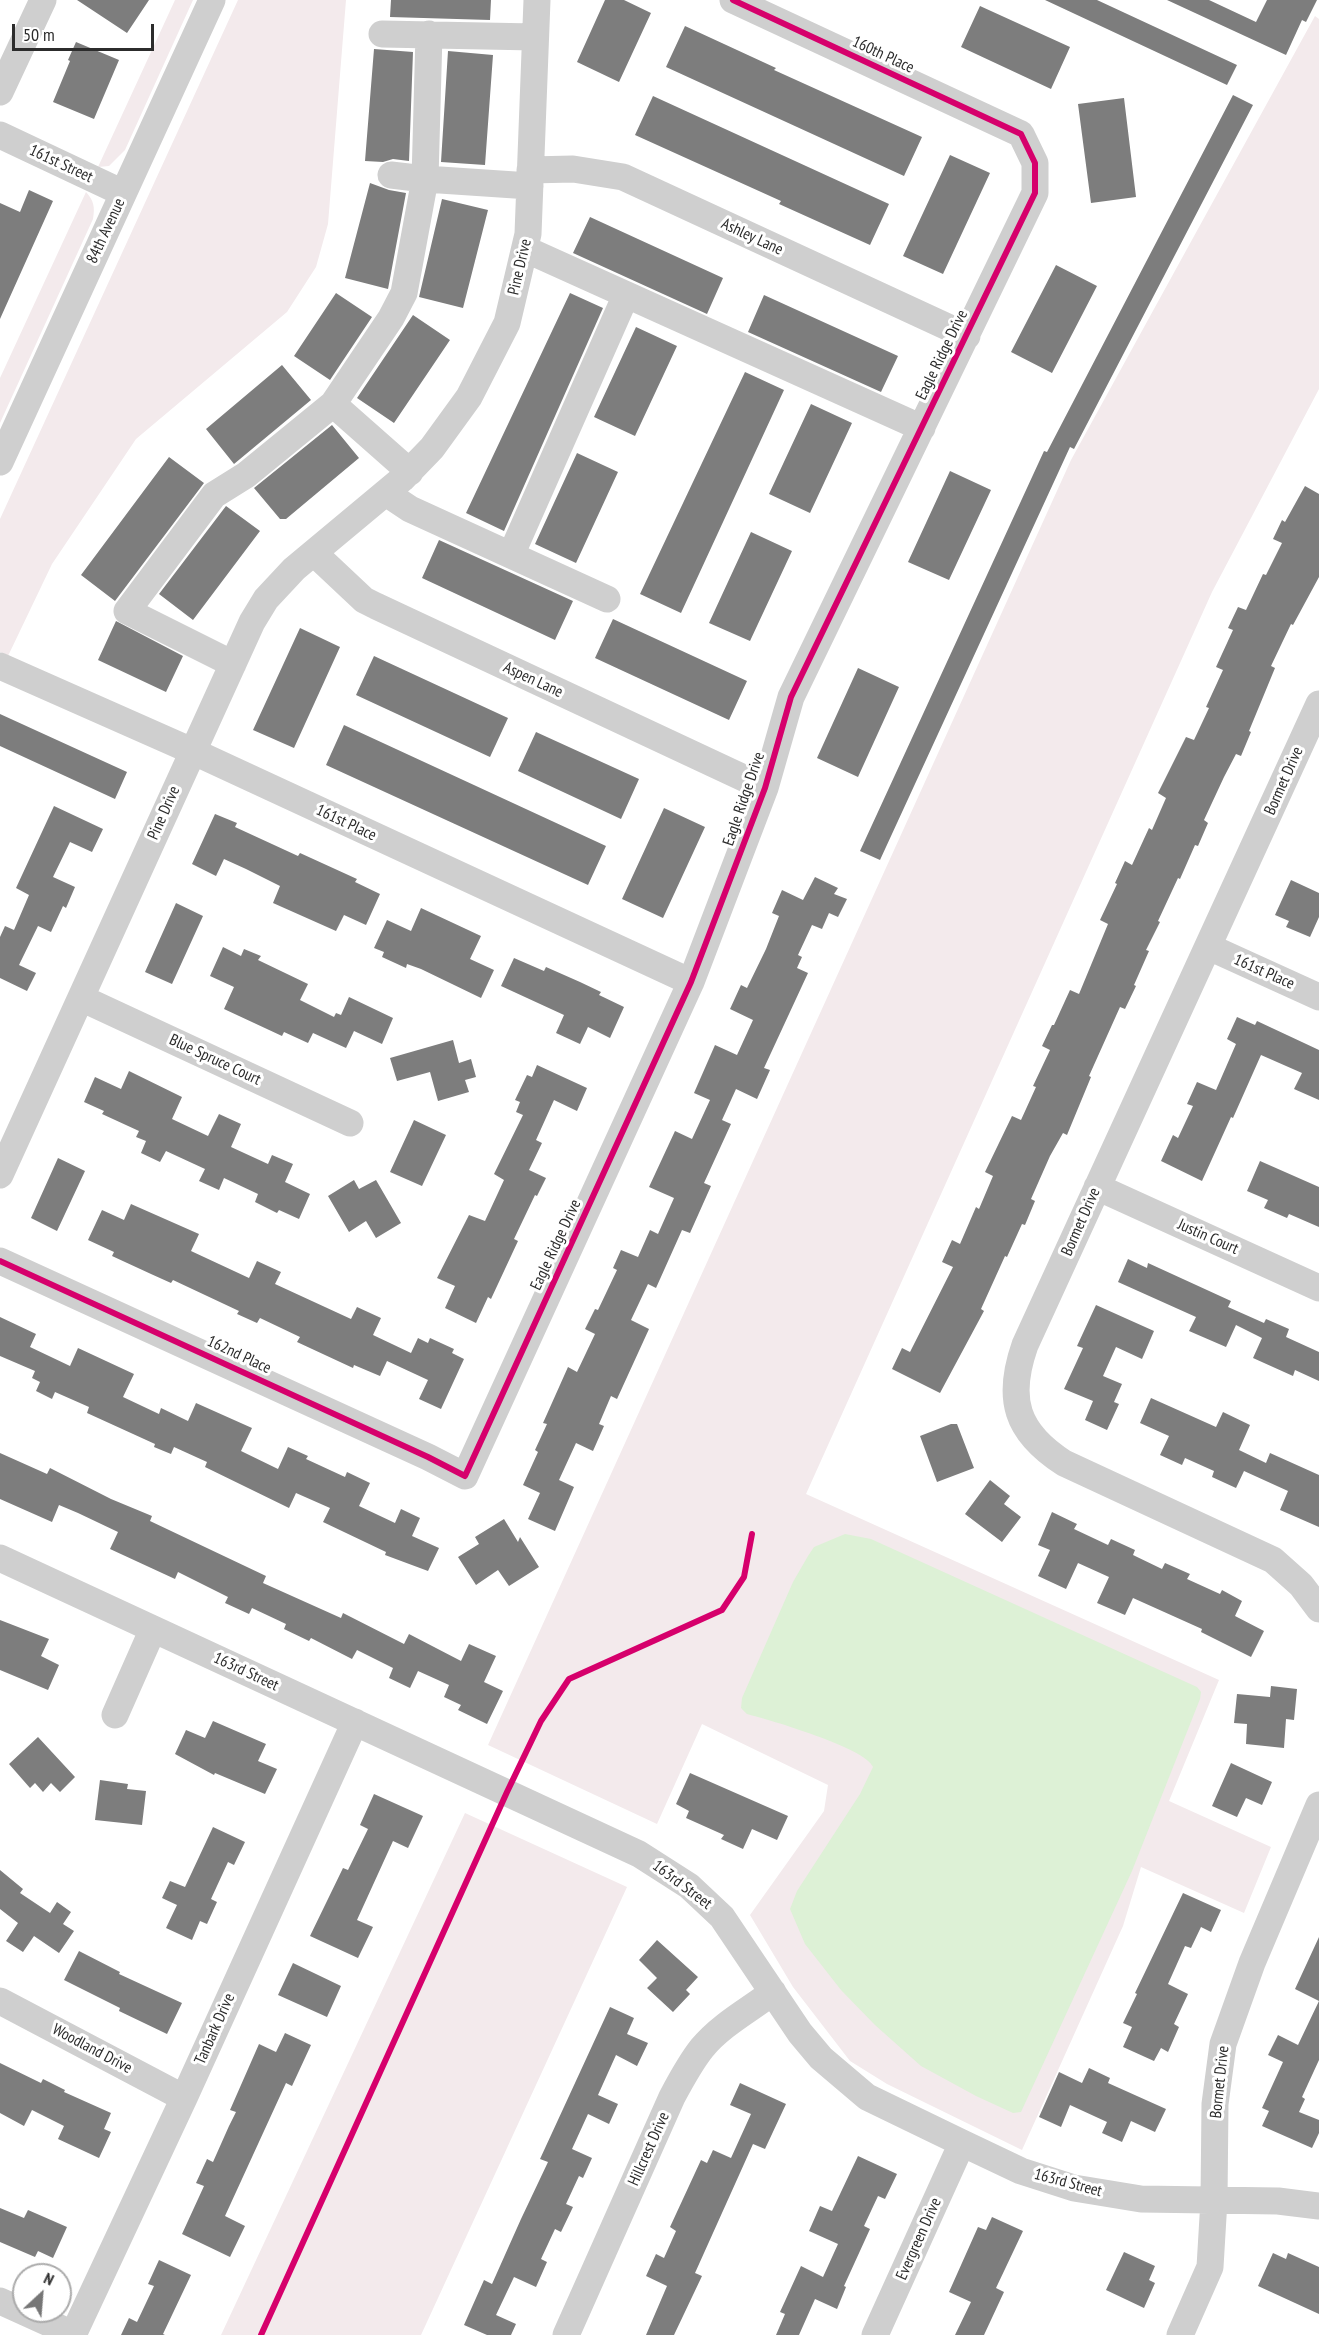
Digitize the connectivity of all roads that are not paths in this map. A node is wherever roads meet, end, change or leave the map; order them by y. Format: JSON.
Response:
{"nodes":[{"id":1,"x":43,"y":0,"type":"edge"},
{"id":2,"x":212,"y":0,"type":"edge"},
{"id":3,"x":537,"y":0,"type":"edge"},
{"id":4,"x":733,"y":0,"type":"edge"},
{"id":5,"x":382,"y":34,"type":"dead end"},
{"id":6,"x":429,"y":34,"type":"junction"},
{"id":7,"x":535,"y":37,"type":"junction"},
{"id":8,"x":0,"y":92,"type":"edge"},
{"id":9,"x":0,"y":135,"type":"edge"},
{"id":10,"x":1021,"y":135,"type":"joint"},
{"id":11,"x":391,"y":175,"type":"dead end"},
{"id":12,"x":530,"y":178,"type":"junction"},
{"id":13,"x":425,"y":179,"type":"junction"},
{"id":14,"x":123,"y":193,"type":"junction"},
{"id":15,"x":525,"y":249,"type":"junction"},
{"id":16,"x":626,"y":295,"type":"junction"},
{"id":17,"x":967,"y":336,"type":"junction"},
{"id":18,"x":333,"y":404,"type":"junction"},
{"id":19,"x":922,"y":428,"type":"junction"},
{"id":20,"x":0,"y":462,"type":"edge"},
{"id":21,"x":410,"y":472,"type":"junction"},
{"id":22,"x":386,"y":492,"type":"junction"},
{"id":23,"x":314,"y":553,"type":"junction"},
{"id":24,"x":511,"y":555,"type":"junction"},
{"id":25,"x":607,"y":599,"type":"dead end"},
{"id":26,"x":233,"y":664,"type":"junction"},
{"id":27,"x":0,"y":666,"type":"edge"},
{"id":28,"x":1319,"y":704,"type":"edge"},
{"id":29,"x":192,"y":751,"type":"junction"},
{"id":30,"x":765,"y":788,"type":"junction"},
{"id":31,"x":1209,"y":947,"type":"junction"},
{"id":32,"x":691,"y":982,"type":"junction"},
{"id":33,"x":1319,"y":997,"type":"edge"},
{"id":34,"x":81,"y":998,"type":"junction"},
{"id":35,"x":350,"y":1123,"type":"dead end"},
{"id":36,"x":0,"y":1175,"type":"edge"},
{"id":37,"x":1097,"y":1187,"type":"junction"},
{"id":38,"x":0,"y":1261,"type":"edge"},
{"id":39,"x":1319,"y":1288,"type":"edge"},
{"id":40,"x":465,"y":1476,"type":"joint"},
{"id":41,"x":0,"y":1558,"type":"edge"},
{"id":42,"x":1319,"y":1609,"type":"edge"},
{"id":43,"x":153,"y":1629,"type":"junction"},
{"id":44,"x":115,"y":1714,"type":"dead end"},
{"id":45,"x":355,"y":1722,"type":"junction"},
{"id":46,"x":1319,"y":1805,"type":"edge"},
{"id":47,"x":1308,"y":1865,"type":"edge"},
{"id":48,"x":773,"y":1992,"type":"junction"},
{"id":49,"x":0,"y":2001,"type":"edge"},
{"id":50,"x":184,"y":2098,"type":"junction"},
{"id":51,"x":962,"y":2143,"type":"junction"},
{"id":52,"x":1214,"y":2200,"type":"junction"},
{"id":53,"x":1319,"y":2206,"type":"edge"},
{"id":54,"x":0,"y":2301,"type":"edge"},
{"id":55,"x":73,"y":2335,"type":"edge"},
{"id":56,"x":566,"y":2335,"type":"edge"},
{"id":57,"x":875,"y":2335,"type":"edge"},
{"id":58,"x":1180,"y":2335,"type":"edge"}],
"edges":[{"from":1,"to":8,"type":"street"},
{"from":2,"to":14,"type":"street","name":"84th Avenue"},
{"from":3,"to":7,"type":"street","name":"Pine Drive"},
{"from":4,"to":10,"type":"street","name":"160th Place"},
{"from":5,"to":6,"type":"street"},
{"from":6,"to":7,"type":"street"},
{"from":6,"to":13,"type":"street"},
{"from":7,"to":12,"type":"street","name":"Pine Drive"},
{"from":9,"to":14,"type":"street","name":"161st Street"},
{"from":10,"to":17,"type":"street","name":"Eagle Ridge Drive"},
{"from":11,"to":13,"type":"street","name":"Ashley Lane"},
{"from":12,"to":13,"type":"street","name":"Ashley Lane"},
{"from":12,"to":15,"type":"street","name":"Pine Drive"},
{"from":12,"to":17,"type":"street","name":"Ashley Lane"},
{"from":13,"to":18,"type":"street"},
{"from":14,"to":20,"type":"street","name":"84th Avenue"},
{"from":15,"to":16,"type":"street"},
{"from":15,"to":21,"type":"street","name":"Pine Drive"},
{"from":16,"to":19,"type":"street"},
{"from":16,"to":24,"type":"street"},
{"from":17,"to":19,"type":"street","name":"Eagle Ridge Drive"},
{"from":18,"to":21,"type":"street"},
{"from":18,"to":26,"type":"street"},
{"from":19,"to":30,"type":"street","name":"Eagle Ridge Drive"},
{"from":21,"to":22,"type":"street","name":"Pine Drive"},
{"from":22,"to":23,"type":"street","name":"Pine Drive"},
{"from":22,"to":24,"type":"street"},
{"from":23,"to":26,"type":"street","name":"Pine Drive"},
{"from":23,"to":30,"type":"street","name":"Aspen Lane"},
{"from":24,"to":25,"type":"street"},
{"from":26,"to":29,"type":"street","name":"Pine Drive"},
{"from":27,"to":29,"type":"street","name":"161st Place"},
{"from":28,"to":31,"type":"street","name":"Bormet Drive"},
{"from":29,"to":32,"type":"street","name":"161st Place"},
{"from":29,"to":34,"type":"street","name":"Pine Drive"},
{"from":30,"to":32,"type":"street","name":"Eagle Ridge Drive"},
{"from":31,"to":33,"type":"street","name":"161st Place"},
{"from":31,"to":37,"type":"street","name":"Bormet Drive"},
{"from":32,"to":40,"type":"street","name":"Eagle Ridge Drive"},
{"from":34,"to":35,"type":"street","name":"Blue Spruce Court"},
{"from":34,"to":36,"type":"street","name":"Pine Drive"},
{"from":37,"to":39,"type":"street","name":"Justin Court"},
{"from":37,"to":42,"type":"street","name":"Bormet Drive"},
{"from":38,"to":40,"type":"street","name":"162nd Place"},
{"from":41,"to":43,"type":"street","name":"163rd Street"},
{"from":43,"to":44,"type":"street"},
{"from":43,"to":45,"type":"street","name":"163rd Street"},
{"from":45,"to":48,"type":"street","name":"163rd Street"},
{"from":45,"to":50,"type":"street","name":"Tanbark Drive"},
{"from":46,"to":47,"type":"street","name":"Bormet Drive"},
{"from":47,"to":52,"type":"street","name":"Bormet Drive"},
{"from":48,"to":51,"type":"street","name":"163rd Street"},
{"from":48,"to":56,"type":"street","name":"Hillcrest Drive"},
{"from":49,"to":50,"type":"street","name":"Woodland Drive"},
{"from":50,"to":55,"type":"street","name":"Tanbark Drive"},
{"from":51,"to":52,"type":"street","name":"163rd Street"},
{"from":51,"to":57,"type":"street","name":"Evergreen Drive"},
{"from":52,"to":53,"type":"street","name":"163rd Street"},
{"from":52,"to":58,"type":"street","name":"Bormet Drive"},
{"from":54,"to":55,"type":"street"}]}
